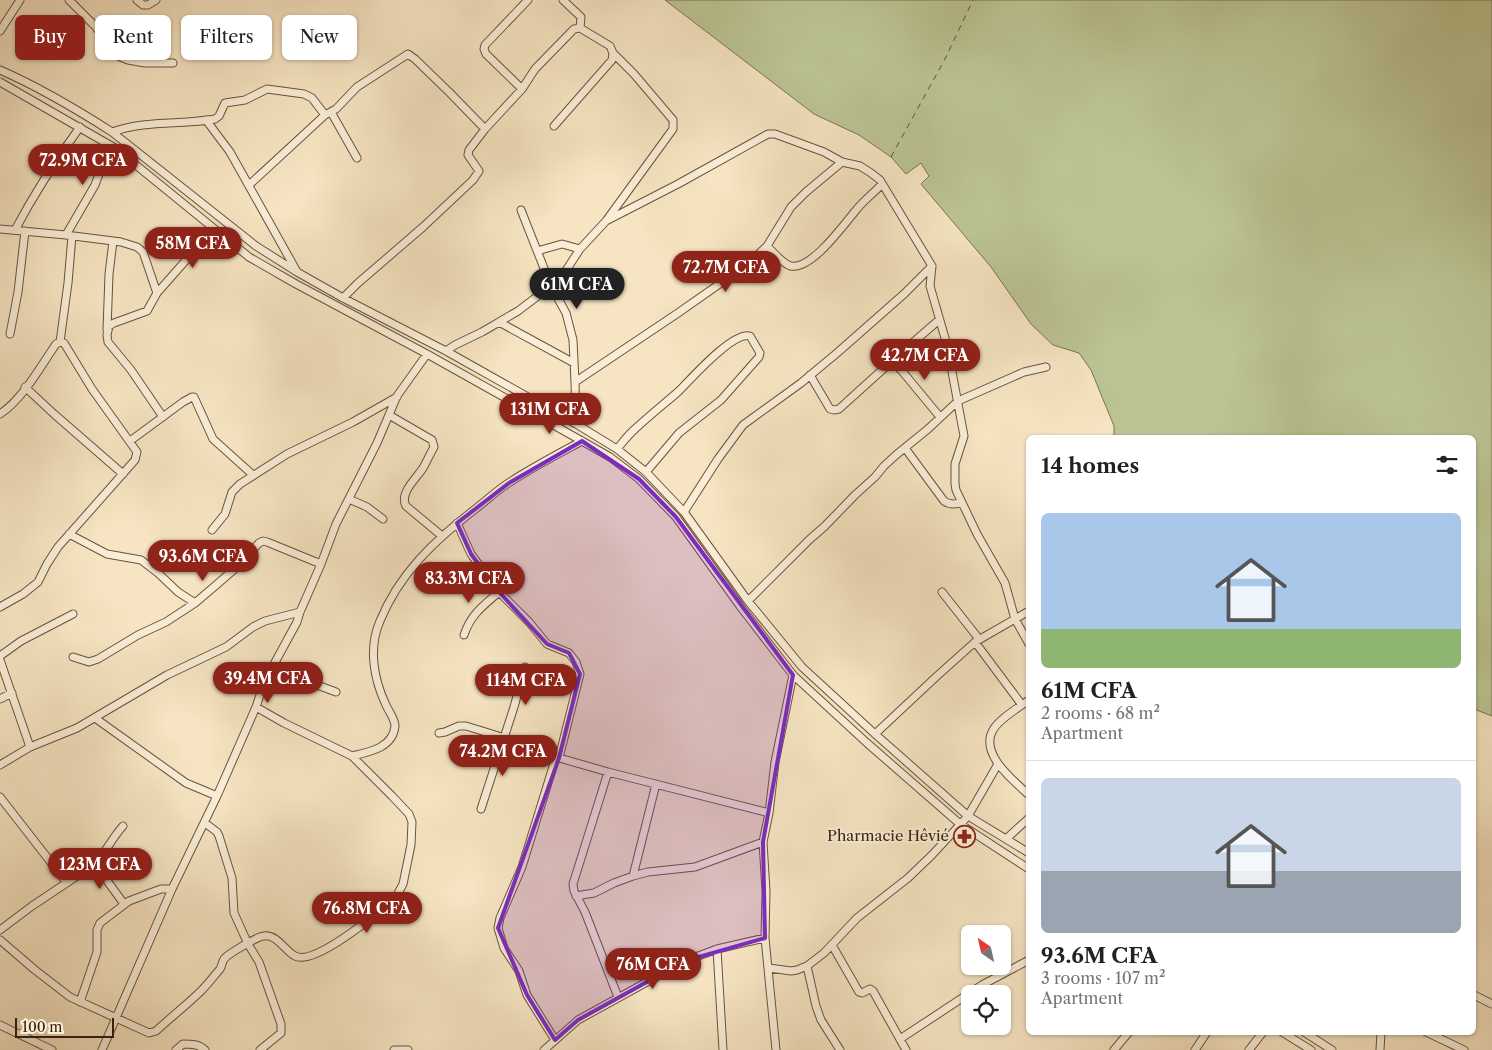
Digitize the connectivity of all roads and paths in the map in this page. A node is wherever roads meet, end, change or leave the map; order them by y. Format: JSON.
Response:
{"nodes":[{"id":1,"x":20,"y":0,"type":"edge"},
{"id":2,"x":69,"y":0,"type":"edge"},
{"id":3,"x":137,"y":0,"type":"edge"},
{"id":4,"x":156,"y":0,"type":"edge"},
{"id":5,"x":528,"y":0,"type":"edge"},
{"id":6,"x":563,"y":0,"type":"edge"},
{"id":7,"x":580,"y":28,"type":"junction"},
{"id":8,"x":0,"y":31,"type":"edge"},
{"id":9,"x":613,"y":53,"type":"junction"},
{"id":10,"x":172,"y":63,"type":"dead end"},
{"id":11,"x":0,"y":70,"type":"edge"},
{"id":12,"x":2,"y":86,"type":"edge"},
{"id":13,"x":522,"y":89,"type":"junction"},
{"id":14,"x":328,"y":113,"type":"junction"},
{"id":15,"x":206,"y":120,"type":"junction"},
{"id":16,"x":554,"y":126,"type":"dead end"},
{"id":17,"x":80,"y":127,"type":"junction"},
{"id":18,"x":485,"y":129,"type":"junction"},
{"id":19,"x":112,"y":132,"type":"junction"},
{"id":20,"x":115,"y":148,"type":"junction"},
{"id":21,"x":357,"y":158,"type":"dead end"},
{"id":22,"x":842,"y":162,"type":"junction"},
{"id":23,"x":882,"y":184,"type":"junction"},
{"id":24,"x":249,"y":185,"type":"junction"},
{"id":25,"x":520,"y":210,"type":"dead end"},
{"id":26,"x":606,"y":221,"type":"junction"},
{"id":27,"x":0,"y":229,"type":"edge"},
{"id":28,"x":15,"y":230,"type":"junction"},
{"id":29,"x":24,"y":231,"type":"junction"},
{"id":30,"x":220,"y":234,"type":"junction"},
{"id":31,"x":69,"y":235,"type":"junction"},
{"id":32,"x":113,"y":241,"type":"junction"},
{"id":33,"x":767,"y":246,"type":"junction"},
{"id":34,"x":580,"y":249,"type":"junction"},
{"id":35,"x":537,"y":251,"type":"junction"},
{"id":36,"x":932,"y":266,"type":"junction"},
{"id":37,"x":297,"y":272,"type":"junction"},
{"id":38,"x":551,"y":286,"type":"junction"},
{"id":39,"x":157,"y":293,"type":"junction"},
{"id":40,"x":343,"y":298,"type":"junction"},
{"id":41,"x":940,"y":320,"type":"junction"},
{"id":42,"x":499,"y":322,"type":"junction"},
{"id":43,"x":107,"y":330,"type":"junction"},
{"id":44,"x":10,"y":334,"type":"dead end"},
{"id":45,"x":60,"y":342,"type":"junction"},
{"id":46,"x":446,"y":351,"type":"junction"},
{"id":47,"x":427,"y":354,"type":"junction"},
{"id":48,"x":892,"y":362,"type":"junction"},
{"id":49,"x":574,"y":363,"type":"junction"},
{"id":50,"x":1046,"y":367,"type":"dead end"},
{"id":51,"x":810,"y":376,"type":"junction"},
{"id":52,"x":575,"y":382,"type":"junction"},
{"id":53,"x":26,"y":387,"type":"junction"},
{"id":54,"x":397,"y":396,"type":"junction"},
{"id":55,"x":958,"y":402,"type":"junction"},
{"id":56,"x":0,"y":414,"type":"edge"},
{"id":57,"x":389,"y":415,"type":"junction"},
{"id":58,"x":164,"y":417,"type":"junction"},
{"id":59,"x":940,"y":417,"type":"junction"},
{"id":60,"x":576,"y":424,"type":"junction"},
{"id":61,"x":130,"y":441,"type":"junction"},
{"id":62,"x":582,"y":441,"type":"junction"},
{"id":63,"x":904,"y":448,"type":"junction"},
{"id":64,"x":617,"y":449,"type":"junction"},
{"id":65,"x":646,"y":472,"type":"junction"},
{"id":66,"x":123,"y":474,"type":"junction"},
{"id":67,"x":253,"y":475,"type":"junction"},
{"id":68,"x":349,"y":499,"type":"junction"},
{"id":69,"x":961,"y":502,"type":"junction"},
{"id":70,"x":684,"y":512,"type":"junction"},
{"id":71,"x":383,"y":518,"type":"dead end"},
{"id":72,"x":457,"y":523,"type":"junction"},
{"id":73,"x":212,"y":530,"type":"dead end"},
{"id":74,"x":69,"y":534,"type":"junction"},
{"id":75,"x":442,"y":536,"type":"junction"},
{"id":76,"x":321,"y":564,"type":"junction"},
{"id":77,"x":499,"y":592,"type":"junction"},
{"id":78,"x":942,"y":592,"type":"dead end"},
{"id":79,"x":748,"y":601,"type":"junction"},
{"id":80,"x":195,"y":604,"type":"junction"},
{"id":81,"x":0,"y":607,"type":"edge"},
{"id":82,"x":300,"y":612,"type":"junction"},
{"id":83,"x":1026,"y":613,"type":"edge"},
{"id":84,"x":73,"y":614,"type":"dead end"},
{"id":85,"x":1015,"y":619,"type":"junction"},
{"id":86,"x":464,"y":635,"type":"dead end"},
{"id":87,"x":1026,"y":639,"type":"edge"},
{"id":88,"x":977,"y":641,"type":"junction"},
{"id":89,"x":0,"y":656,"type":"edge"},
{"id":90,"x":73,"y":657,"type":"dead end"},
{"id":91,"x":0,"y":660,"type":"edge"},
{"id":92,"x":273,"y":666,"type":"junction"},
{"id":93,"x":525,"y":667,"type":"dead end"},
{"id":94,"x":793,"y":675,"type":"junction"},
{"id":95,"x":336,"y":692,"type":"dead end"},
{"id":96,"x":12,"y":693,"type":"junction"},
{"id":97,"x":0,"y":699,"type":"edge"},
{"id":98,"x":1026,"y":702,"type":"edge"},
{"id":99,"x":1022,"y":705,"type":"junction"},
{"id":100,"x":256,"y":707,"type":"junction"},
{"id":101,"x":95,"y":718,"type":"junction"},
{"id":102,"x":439,"y":733,"type":"dead end"},
{"id":103,"x":874,"y":734,"type":"junction"},
{"id":104,"x":505,"y":738,"type":"junction"},
{"id":105,"x":30,"y":747,"type":"junction"},
{"id":106,"x":352,"y":756,"type":"junction"},
{"id":107,"x":557,"y":757,"type":"junction"},
{"id":108,"x":998,"y":764,"type":"junction"},
{"id":109,"x":0,"y":765,"type":"edge"},
{"id":110,"x":608,"y":772,"type":"junction"},
{"id":111,"x":656,"y":784,"type":"junction"},
{"id":112,"x":1026,"y":792,"type":"edge"},
{"id":113,"x":217,"y":796,"type":"junction"},
{"id":114,"x":0,"y":797,"type":"edge"},
{"id":115,"x":481,"y":808,"type":"dead end"},
{"id":116,"x":770,"y":813,"type":"junction"},
{"id":117,"x":968,"y":816,"type":"junction"},
{"id":118,"x":1026,"y":821,"type":"edge"},
{"id":119,"x":205,"y":822,"type":"junction"},
{"id":120,"x":960,"y":824,"type":"junction"},
{"id":121,"x":123,"y":826,"type":"dead end"},
{"id":122,"x":1006,"y":839,"type":"junction"},
{"id":123,"x":763,"y":842,"type":"junction"},
{"id":124,"x":1026,"y":851,"type":"edge"},
{"id":125,"x":95,"y":864,"type":"junction"},
{"id":126,"x":1026,"y":867,"type":"edge"},
{"id":127,"x":633,"y":876,"type":"junction"},
{"id":128,"x":67,"y":883,"type":"junction"},
{"id":129,"x":172,"y":889,"type":"junction"},
{"id":130,"x":576,"y":896,"type":"junction"},
{"id":131,"x":124,"y":904,"type":"junction"},
{"id":132,"x":0,"y":930,"type":"edge"},
{"id":133,"x":765,"y":938,"type":"junction"},
{"id":134,"x":0,"y":940,"type":"edge"},
{"id":135,"x":248,"y":944,"type":"junction"},
{"id":136,"x":832,"y":945,"type":"junction"},
{"id":137,"x":717,"y":949,"type":"junction"},
{"id":138,"x":1026,"y":962,"type":"edge"},
{"id":139,"x":807,"y":966,"type":"junction"},
{"id":140,"x":769,"y":968,"type":"junction"},
{"id":141,"x":1476,"y":996,"type":"edge"},
{"id":142,"x":618,"y":997,"type":"junction"},
{"id":143,"x":80,"y":1002,"type":"junction"},
{"id":144,"x":1492,"y":1004,"type":"edge"},
{"id":145,"x":116,"y":1019,"type":"junction"},
{"id":146,"x":0,"y":1025,"type":"edge"},
{"id":147,"x":1126,"y":1035,"type":"edge"},
{"id":148,"x":1205,"y":1035,"type":"edge"},
{"id":149,"x":1261,"y":1035,"type":"edge"},
{"id":150,"x":1287,"y":1035,"type":"edge"},
{"id":151,"x":1309,"y":1035,"type":"edge"},
{"id":152,"x":1381,"y":1035,"type":"edge"},
{"id":153,"x":1432,"y":1035,"type":"edge"},
{"id":154,"x":900,"y":1039,"type":"junction"},
{"id":155,"x":555,"y":1040,"type":"junction"},
{"id":156,"x":52,"y":1050,"type":"edge"},
{"id":157,"x":102,"y":1050,"type":"edge"},
{"id":158,"x":176,"y":1050,"type":"edge"},
{"id":159,"x":205,"y":1050,"type":"edge"},
{"id":160,"x":260,"y":1050,"type":"edge"},
{"id":161,"x":394,"y":1050,"type":"edge"},
{"id":162,"x":408,"y":1050,"type":"edge"},
{"id":163,"x":544,"y":1050,"type":"edge"},
{"id":164,"x":722,"y":1050,"type":"edge"},
{"id":165,"x":776,"y":1050,"type":"edge"},
{"id":166,"x":840,"y":1050,"type":"edge"},
{"id":167,"x":906,"y":1050,"type":"edge"},
{"id":168,"x":1114,"y":1050,"type":"edge"},
{"id":169,"x":1195,"y":1050,"type":"edge"},
{"id":170,"x":1249,"y":1050,"type":"edge"},
{"id":171,"x":1311,"y":1050,"type":"edge"},
{"id":172,"x":1332,"y":1050,"type":"edge"},
{"id":173,"x":1380,"y":1050,"type":"edge"},
{"id":174,"x":1464,"y":1050,"type":"edge"}],
"edges":[{"from":1,"to":8,"type":"street"},
{"from":2,"to":10,"type":"street"},
{"from":3,"to":4,"type":"street"},
{"from":5,"to":13,"type":"street"},
{"from":6,"to":7,"type":"street"},
{"from":7,"to":9,"type":"street"},
{"from":7,"to":13,"type":"street"},
{"from":9,"to":16,"type":"street"},
{"from":9,"to":26,"type":"street"},
{"from":11,"to":19,"type":"street"},
{"from":12,"to":17,"type":"street"},
{"from":13,"to":18,"type":"street"},
{"from":14,"to":15,"type":"street"},
{"from":14,"to":18,"type":"street"},
{"from":14,"to":21,"type":"street"},
{"from":14,"to":24,"type":"street"},
{"from":15,"to":19,"type":"street"},
{"from":15,"to":24,"type":"street"},
{"from":17,"to":20,"type":"street"},
{"from":17,"to":28,"type":"street"},
{"from":18,"to":40,"type":"street"},
{"from":19,"to":37,"type":"street"},
{"from":20,"to":30,"type":"street"},
{"from":20,"to":31,"type":"street"},
{"from":22,"to":23,"type":"street"},
{"from":22,"to":26,"type":"street"},
{"from":22,"to":33,"type":"street"},
{"from":23,"to":33,"type":"street"},
{"from":23,"to":36,"type":"street"},
{"from":24,"to":37,"type":"street"},
{"from":25,"to":35,"type":"street"},
{"from":26,"to":34,"type":"street"},
{"from":27,"to":28,"type":"street"},
{"from":28,"to":29,"type":"street"},
{"from":29,"to":31,"type":"street"},
{"from":29,"to":44,"type":"street"},
{"from":30,"to":39,"type":"street"},
{"from":30,"to":47,"type":"street"},
{"from":31,"to":32,"type":"street"},
{"from":31,"to":45,"type":"street"},
{"from":32,"to":39,"type":"street"},
{"from":32,"to":43,"type":"street"},
{"from":33,"to":52,"type":"street"},
{"from":34,"to":35,"type":"street"},
{"from":34,"to":38,"type":"street"},
{"from":35,"to":38,"type":"street"},
{"from":36,"to":41,"type":"street"},
{"from":36,"to":51,"type":"street"},
{"from":37,"to":40,"type":"street"},
{"from":38,"to":42,"type":"street"},
{"from":38,"to":49,"type":"street"},
{"from":39,"to":43,"type":"street"},
{"from":40,"to":46,"type":"street"},
{"from":41,"to":48,"type":"street"},
{"from":41,"to":55,"type":"street"},
{"from":42,"to":46,"type":"street"},
{"from":42,"to":49,"type":"street"},
{"from":43,"to":58,"type":"street"},
{"from":45,"to":53,"type":"street"},
{"from":45,"to":61,"type":"street"},
{"from":46,"to":60,"type":"street"},
{"from":47,"to":54,"type":"street"},
{"from":47,"to":62,"type":"street"},
{"from":48,"to":51,"type":"street"},
{"from":48,"to":59,"type":"street"},
{"from":49,"to":52,"type":"street"},
{"from":50,"to":55,"type":"street"},
{"from":51,"to":70,"type":"street"},
{"from":52,"to":60,"type":"street"},
{"from":53,"to":56,"type":"street"},
{"from":53,"to":66,"type":"street"},
{"from":54,"to":57,"type":"street"},
{"from":54,"to":67,"type":"street"},
{"from":55,"to":59,"type":"street"},
{"from":55,"to":69,"type":"street"},
{"from":57,"to":68,"type":"street"},
{"from":57,"to":75,"type":"street"},
{"from":58,"to":61,"type":"street"},
{"from":58,"to":67,"type":"street"},
{"from":59,"to":63,"type":"street"},
{"from":60,"to":64,"type":"street"},
{"from":61,"to":66,"type":"street"},
{"from":62,"to":72,"type":"street"},
{"from":62,"to":94,"type":"street"},
{"from":63,"to":69,"type":"street"},
{"from":63,"to":79,"type":"street"},
{"from":64,"to":65,"type":"street"},
{"from":64,"to":65,"type":"street"},
{"from":65,"to":70,"type":"street"},
{"from":66,"to":74,"type":"street"},
{"from":67,"to":73,"type":"street"},
{"from":68,"to":71,"type":"street"},
{"from":68,"to":76,"type":"street"},
{"from":69,"to":85,"type":"street"},
{"from":70,"to":79,"type":"street"},
{"from":72,"to":75,"type":"street"},
{"from":72,"to":77,"type":"street"},
{"from":74,"to":80,"type":"street"},
{"from":74,"to":81,"type":"street"},
{"from":75,"to":106,"type":"street"},
{"from":76,"to":80,"type":"street"},
{"from":76,"to":82,"type":"street"},
{"from":77,"to":86,"type":"street"},
{"from":77,"to":107,"type":"street"},
{"from":78,"to":88,"type":"street"},
{"from":79,"to":103,"type":"street"},
{"from":80,"to":90,"type":"street"},
{"from":82,"to":92,"type":"street"},
{"from":82,"to":101,"type":"street"},
{"from":83,"to":85,"type":"street"},
{"from":84,"to":89,"type":"street"},
{"from":85,"to":87,"type":"street"},
{"from":85,"to":88,"type":"street"},
{"from":88,"to":99,"type":"street"},
{"from":88,"to":103,"type":"street"},
{"from":91,"to":96,"type":"street"},
{"from":92,"to":95,"type":"street"},
{"from":92,"to":100,"type":"street"},
{"from":93,"to":104,"type":"street"},
{"from":94,"to":116,"type":"street"},
{"from":94,"to":120,"type":"street"},
{"from":96,"to":97,"type":"street"},
{"from":96,"to":105,"type":"street"},
{"from":98,"to":99,"type":"street"},
{"from":99,"to":108,"type":"street"},
{"from":100,"to":106,"type":"street"},
{"from":100,"to":113,"type":"street"},
{"from":101,"to":105,"type":"street"},
{"from":101,"to":113,"type":"street"},
{"from":102,"to":104,"type":"street"},
{"from":103,"to":117,"type":"street"},
{"from":104,"to":107,"type":"street"},
{"from":104,"to":115,"type":"street"},
{"from":105,"to":109,"type":"street"},
{"from":106,"to":135,"type":"street"},
{"from":107,"to":110,"type":"street"},
{"from":107,"to":155,"type":"street"},
{"from":108,"to":112,"type":"street"},
{"from":108,"to":117,"type":"street"},
{"from":110,"to":111,"type":"street"},
{"from":110,"to":130,"type":"street"},
{"from":111,"to":116,"type":"street"},
{"from":111,"to":127,"type":"street"},
{"from":113,"to":119,"type":"street"},
{"from":114,"to":128,"type":"street"},
{"from":116,"to":123,"type":"street"},
{"from":117,"to":120,"type":"street"},
{"from":117,"to":122,"type":"street"},
{"from":118,"to":122,"type":"street"},
{"from":119,"to":129,"type":"street"},
{"from":119,"to":135,"type":"street"},
{"from":120,"to":126,"type":"street"},
{"from":120,"to":136,"type":"street"},
{"from":121,"to":125,"type":"street"},
{"from":122,"to":124,"type":"street"},
{"from":123,"to":127,"type":"street"},
{"from":123,"to":133,"type":"street"},
{"from":125,"to":128,"type":"street"},
{"from":125,"to":131,"type":"street"},
{"from":127,"to":130,"type":"street"},
{"from":128,"to":132,"type":"street"},
{"from":129,"to":131,"type":"street"},
{"from":129,"to":145,"type":"street"},
{"from":130,"to":142,"type":"street"},
{"from":131,"to":143,"type":"street"},
{"from":133,"to":137,"type":"street"},
{"from":133,"to":140,"type":"street"},
{"from":134,"to":143,"type":"street"},
{"from":135,"to":145,"type":"street"},
{"from":135,"to":160,"type":"street"},
{"from":136,"to":139,"type":"street"},
{"from":136,"to":154,"type":"street"},
{"from":137,"to":142,"type":"street"},
{"from":137,"to":164,"type":"street"},
{"from":138,"to":154,"type":"street"},
{"from":139,"to":140,"type":"street"},
{"from":139,"to":166,"type":"street"},
{"from":140,"to":165,"type":"street"},
{"from":141,"to":144,"type":"street"},
{"from":142,"to":155,"type":"street"},
{"from":143,"to":145,"type":"street"},
{"from":145,"to":157,"type":"street"},
{"from":146,"to":156,"type":"street"},
{"from":147,"to":168,"type":"street"},
{"from":148,"to":169,"type":"street"},
{"from":149,"to":170,"type":"street"},
{"from":150,"to":171,"type":"street"},
{"from":151,"to":172,"type":"street"},
{"from":152,"to":173,"type":"street"},
{"from":153,"to":174,"type":"street"},
{"from":154,"to":167,"type":"street"},
{"from":155,"to":163,"type":"street"},
{"from":158,"to":159,"type":"street"},
{"from":161,"to":162,"type":"street"}]}
